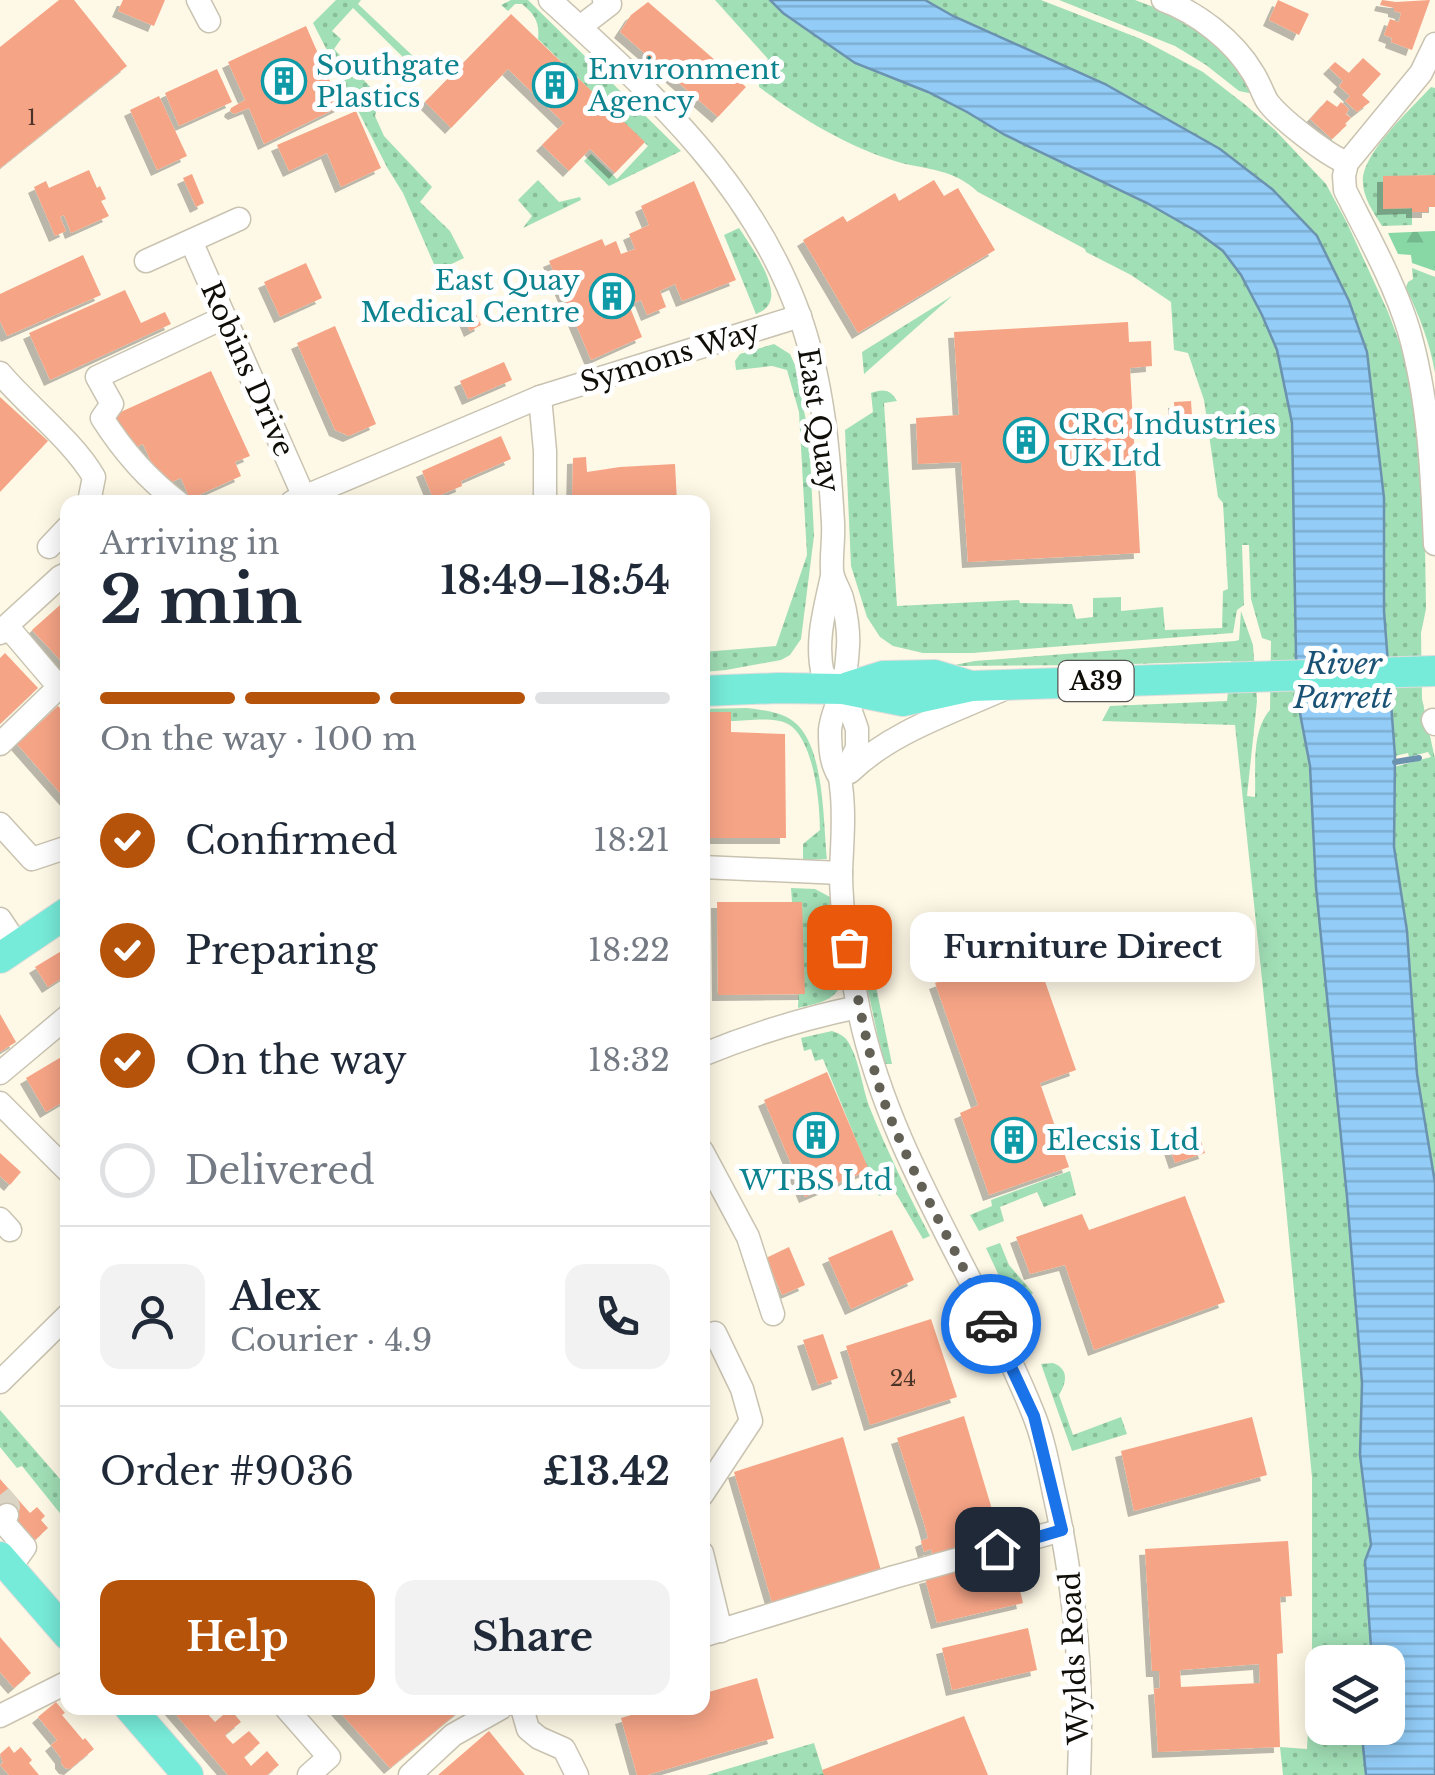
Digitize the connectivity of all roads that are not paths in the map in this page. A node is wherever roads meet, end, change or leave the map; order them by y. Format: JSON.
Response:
{"nodes":[{"id":1,"x":198,"y":0,"type":"edge"},
{"id":2,"x":550,"y":0,"type":"edge"},
{"id":3,"x":604,"y":0,"type":"edge"},
{"id":4,"x":1163,"y":0,"type":"edge"},
{"id":5,"x":209,"y":22,"type":"dead end"},
{"id":6,"x":580,"y":27,"type":"junction"},
{"id":7,"x":1435,"y":44,"type":"edge"},
{"id":8,"x":1348,"y":163,"type":"junction"},
{"id":9,"x":238,"y":219,"type":"dead end"},
{"id":10,"x":191,"y":241,"type":"junction"},
{"id":11,"x":146,"y":261,"type":"dead end"},
{"id":12,"x":225,"y":316,"type":"junction"},
{"id":13,"x":800,"y":316,"type":"junction"},
{"id":14,"x":0,"y":373,"type":"edge"},
{"id":15,"x":540,"y":398,"type":"junction"},
{"id":16,"x":90,"y":495,"type":"edge"},
{"id":17,"x":169,"y":495,"type":"edge"},
{"id":18,"x":296,"y":495,"type":"edge"},
{"id":19,"x":310,"y":495,"type":"edge"},
{"id":20,"x":544,"y":495,"type":"edge"},
{"id":21,"x":60,"y":536,"type":"edge"},
{"id":22,"x":1435,"y":544,"type":"edge"},
{"id":23,"x":49,"y":547,"type":"dead end"},
{"id":24,"x":60,"y":577,"type":"edge"},
{"id":25,"x":1,"y":632,"type":"edge"},
{"id":26,"x":1435,"y":671,"type":"edge"},
{"id":27,"x":1014,"y":685,"type":"junction"},
{"id":28,"x":60,"y":687,"type":"edge"},
{"id":29,"x":843,"y":689,"type":"junction"},
{"id":30,"x":710,"y":691,"type":"edge"},
{"id":31,"x":60,"y":694,"type":"edge"},
{"id":32,"x":0,"y":744,"type":"edge"},
{"id":33,"x":841,"y":780,"type":"junction"},
{"id":34,"x":0,"y":824,"type":"edge"},
{"id":35,"x":60,"y":850,"type":"edge"},
{"id":36,"x":710,"y":868,"type":"edge"},
{"id":37,"x":842,"y":874,"type":"junction"},
{"id":38,"x":60,"y":917,"type":"edge"},
{"id":39,"x":0,"y":919,"type":"edge"},
{"id":40,"x":9,"y":952,"type":"edge"},
{"id":41,"x":858,"y":1006,"type":"junction"},
{"id":42,"x":60,"y":1015,"type":"edge"},
{"id":43,"x":710,"y":1052,"type":"edge"},
{"id":44,"x":0,"y":1073,"type":"edge"},
{"id":45,"x":0,"y":1104,"type":"edge"},
{"id":46,"x":60,"y":1163,"type":"edge"},
{"id":47,"x":710,"y":1164,"type":"edge"},
{"id":48,"x":773,"y":1314,"type":"dead end"},
{"id":49,"x":60,"y":1323,"type":"edge"},
{"id":50,"x":715,"y":1334,"type":"dead end"},
{"id":51,"x":0,"y":1382,"type":"edge"},
{"id":52,"x":710,"y":1482,"type":"edge"},
{"id":53,"x":7,"y":1514,"type":"dead end"},
{"id":54,"x":1062,"y":1530,"type":"junction"},
{"id":55,"x":5,"y":1563,"type":"edge"},
{"id":56,"x":60,"y":1626,"type":"edge"},
{"id":57,"x":712,"y":1634,"type":"edge"},
{"id":58,"x":60,"y":1686,"type":"edge"},
{"id":59,"x":136,"y":1715,"type":"edge"},
{"id":60,"x":292,"y":1715,"type":"edge"},
{"id":61,"x":489,"y":1715,"type":"edge"},
{"id":62,"x":524,"y":1715,"type":"edge"},
{"id":63,"x":0,"y":1716,"type":"edge"},
{"id":64,"x":188,"y":1775,"type":"edge"},
{"id":65,"x":309,"y":1775,"type":"edge"},
{"id":66,"x":410,"y":1775,"type":"edge"},
{"id":67,"x":578,"y":1775,"type":"edge"},
{"id":68,"x":1079,"y":1775,"type":"edge"}],
"edges":[{"from":1,"to":5,"type":"street"},
{"from":2,"to":6,"type":"street","name":"East Quay"},
{"from":3,"to":6,"type":"street"},
{"from":4,"to":8,"type":"street"},
{"from":6,"to":13,"type":"street","name":"East Quay"},
{"from":7,"to":8,"type":"street"},
{"from":8,"to":22,"type":"street"},
{"from":9,"to":10,"type":"street"},
{"from":10,"to":11,"type":"street"},
{"from":10,"to":12,"type":"street","name":"Robins Drive"},
{"from":12,"to":17,"type":"street"},
{"from":12,"to":18,"type":"street","name":"Robins Drive"},
{"from":13,"to":15,"type":"street","name":"Symons Way"},
{"from":13,"to":29,"type":"street","name":"East Quay"},
{"from":14,"to":16,"type":"street"},
{"from":15,"to":19,"type":"street","name":"Symons Way"},
{"from":15,"to":20,"type":"street"},
{"from":21,"to":23,"type":"street"},
{"from":24,"to":25,"type":"street"},
{"from":25,"to":28,"type":"street"},
{"from":26,"to":27,"type":"main road","number":"A39"},
{"from":27,"to":29,"type":"main road","number":"A39"},
{"from":27,"to":33,"type":"street"},
{"from":29,"to":30,"type":"main road","number":"A39"},
{"from":29,"to":33,"type":"street","name":"Wylds Road"},
{"from":31,"to":32,"type":"street"},
{"from":33,"to":37,"type":"street","name":"Wylds Road"},
{"from":34,"to":35,"type":"street"},
{"from":36,"to":37,"type":"street"},
{"from":37,"to":41,"type":"street","name":"Wylds Road"},
{"from":38,"to":40,"type":"main road"},
{"from":39,"to":40,"type":"street"},
{"from":41,"to":43,"type":"street"},
{"from":41,"to":54,"type":"street","name":"Wylds Road"},
{"from":42,"to":44,"type":"street"},
{"from":45,"to":46,"type":"street"},
{"from":47,"to":48,"type":"street"},
{"from":49,"to":51,"type":"street"},
{"from":50,"to":52,"type":"street"},
{"from":53,"to":55,"type":"street"},
{"from":54,"to":57,"type":"street"},
{"from":54,"to":68,"type":"street","name":"Wylds Road"},
{"from":55,"to":56,"type":"main road"},
{"from":58,"to":63,"type":"street"},
{"from":59,"to":64,"type":"main road"},
{"from":60,"to":65,"type":"street"},
{"from":61,"to":66,"type":"street"},
{"from":62,"to":67,"type":"street"}]}
